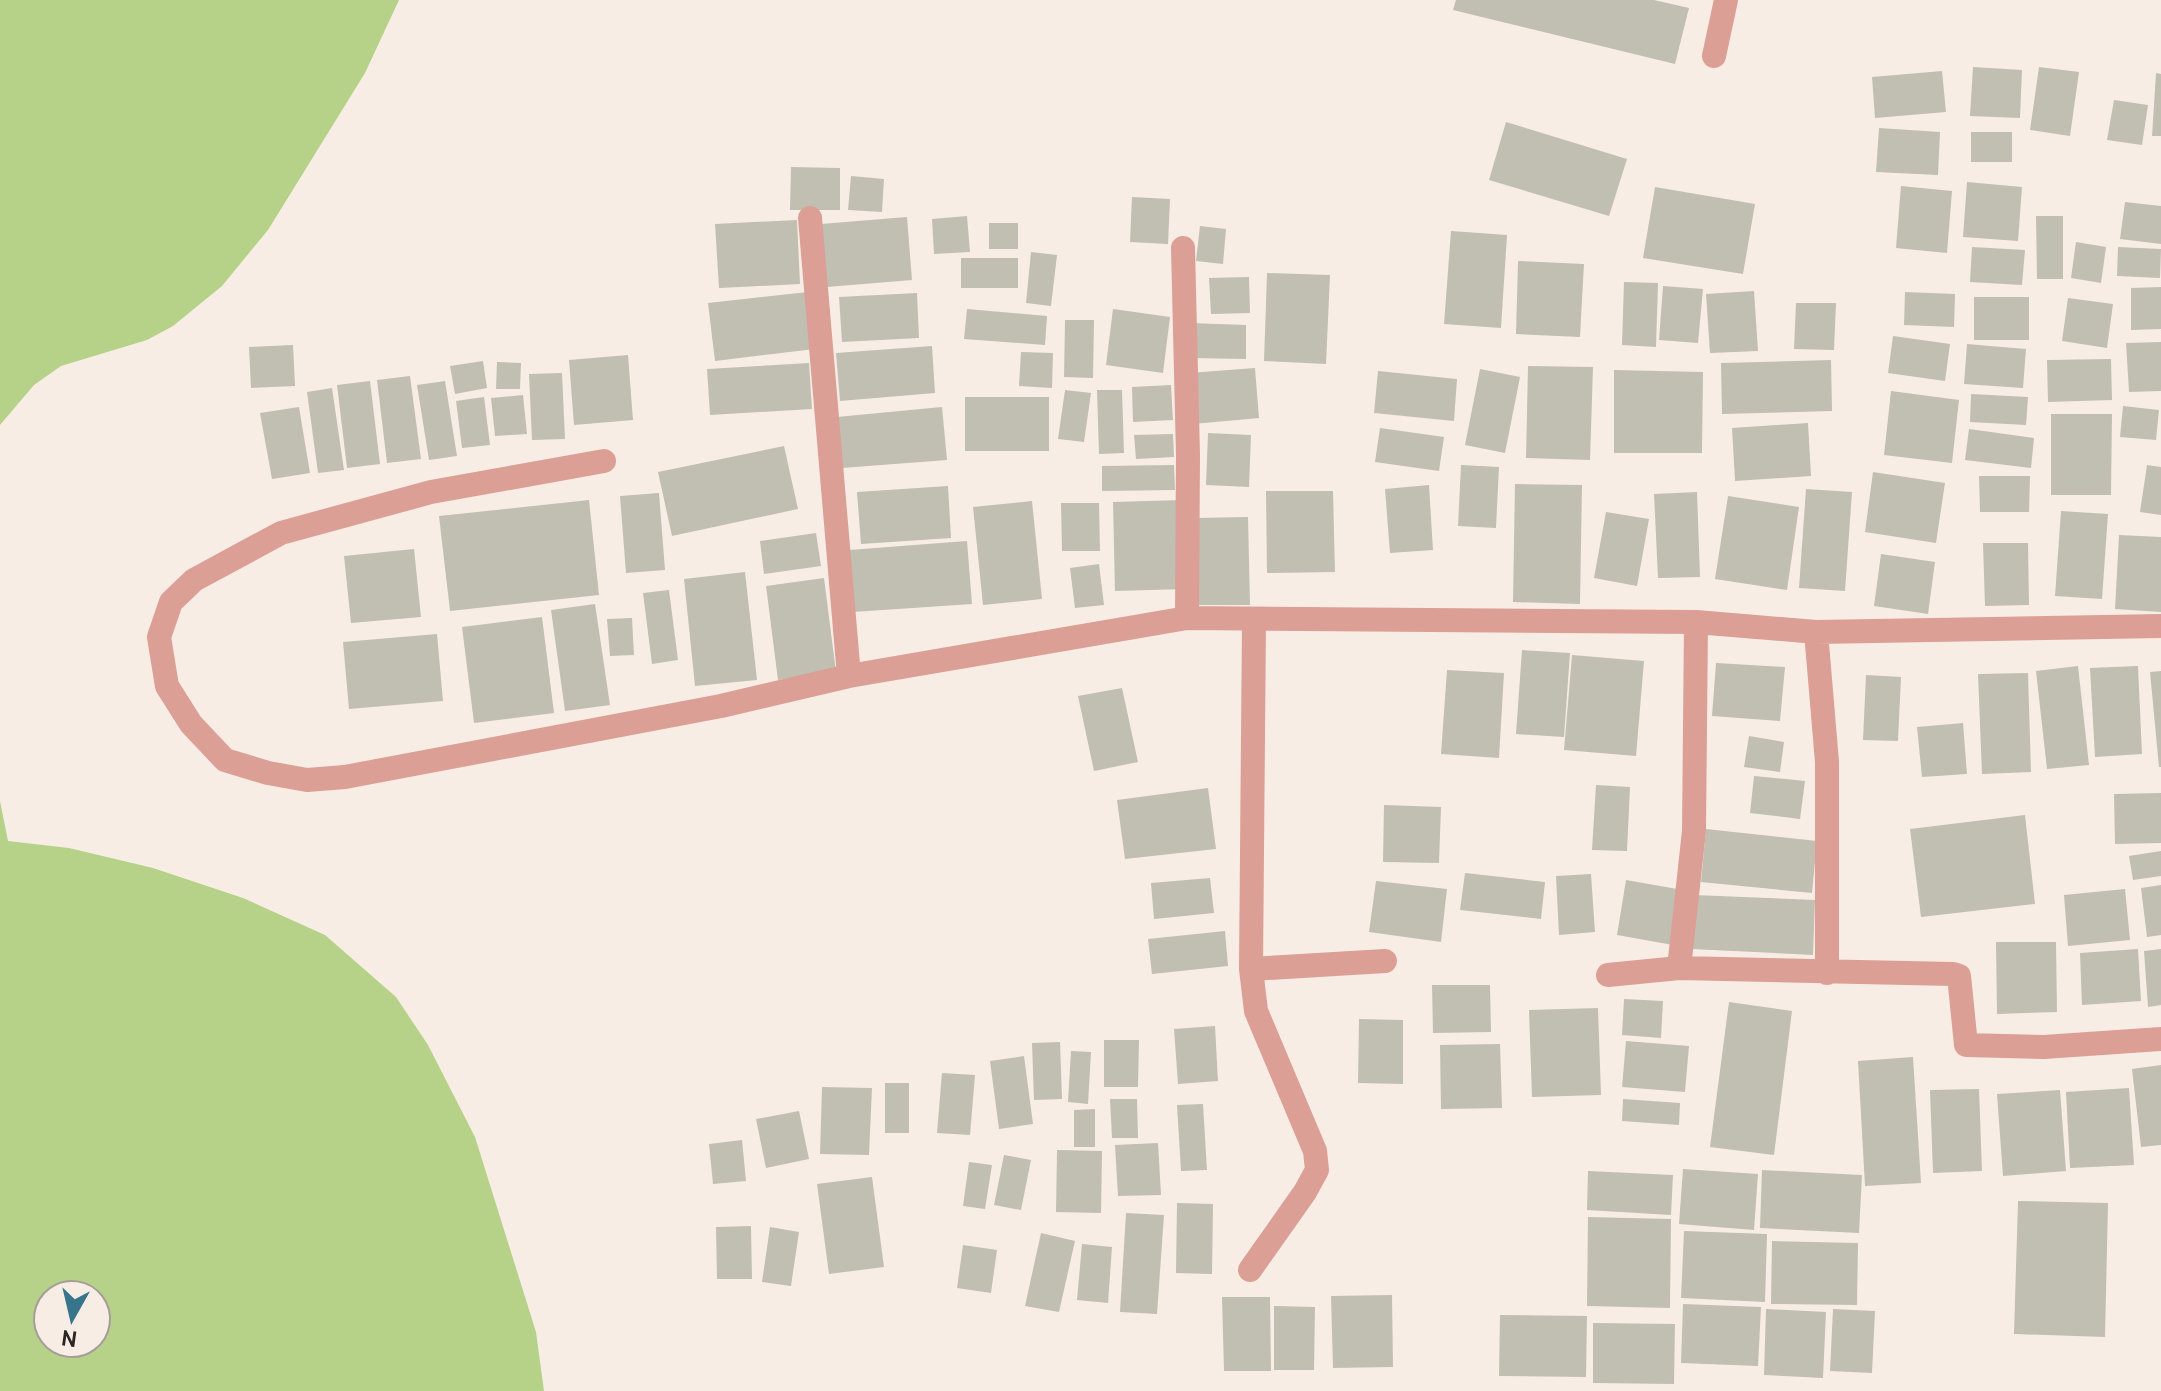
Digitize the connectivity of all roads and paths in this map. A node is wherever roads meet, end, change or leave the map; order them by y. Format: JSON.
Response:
{"nodes":[{"id":1,"x":1726,"y":0,"type":"edge"},
{"id":2,"x":1714,"y":56,"type":"dead end"},
{"id":3,"x":810,"y":218,"type":"dead end"},
{"id":4,"x":1183,"y":248,"type":"dead end"},
{"id":5,"x":604,"y":461,"type":"dead end"},
{"id":6,"x":1187,"y":618,"type":"junction"},
{"id":7,"x":1254,"y":619,"type":"junction"},
{"id":8,"x":1696,"y":622,"type":"junction"},
{"id":9,"x":2161,"y":626,"type":"edge"},
{"id":10,"x":1816,"y":632,"type":"junction"},
{"id":11,"x":849,"y":676,"type":"junction"},
{"id":12,"x":1385,"y":961,"type":"dead end"},
{"id":13,"x":1679,"y":968,"type":"junction"},
{"id":14,"x":1251,"y":969,"type":"junction"},
{"id":15,"x":1827,"y":973,"type":"junction"},
{"id":16,"x":1608,"y":975,"type":"dead end"},
{"id":17,"x":2161,"y":1039,"type":"edge"},
{"id":18,"x":1250,"y":1270,"type":"dead end"}],
"edges":[{"from":1,"to":2,"type":"street"},
{"from":3,"to":11,"type":"street"},
{"from":4,"to":6,"type":"street"},
{"from":5,"to":11,"type":"street"},
{"from":6,"to":7,"type":"street"},
{"from":6,"to":11,"type":"street"},
{"from":7,"to":8,"type":"street"},
{"from":7,"to":14,"type":"street"},
{"from":8,"to":10,"type":"street"},
{"from":8,"to":13,"type":"street"},
{"from":9,"to":10,"type":"street"},
{"from":10,"to":15,"type":"street"},
{"from":12,"to":14,"type":"street"},
{"from":13,"to":15,"type":"street"},
{"from":13,"to":16,"type":"street"},
{"from":14,"to":18,"type":"street"},
{"from":15,"to":17,"type":"street"}]}
